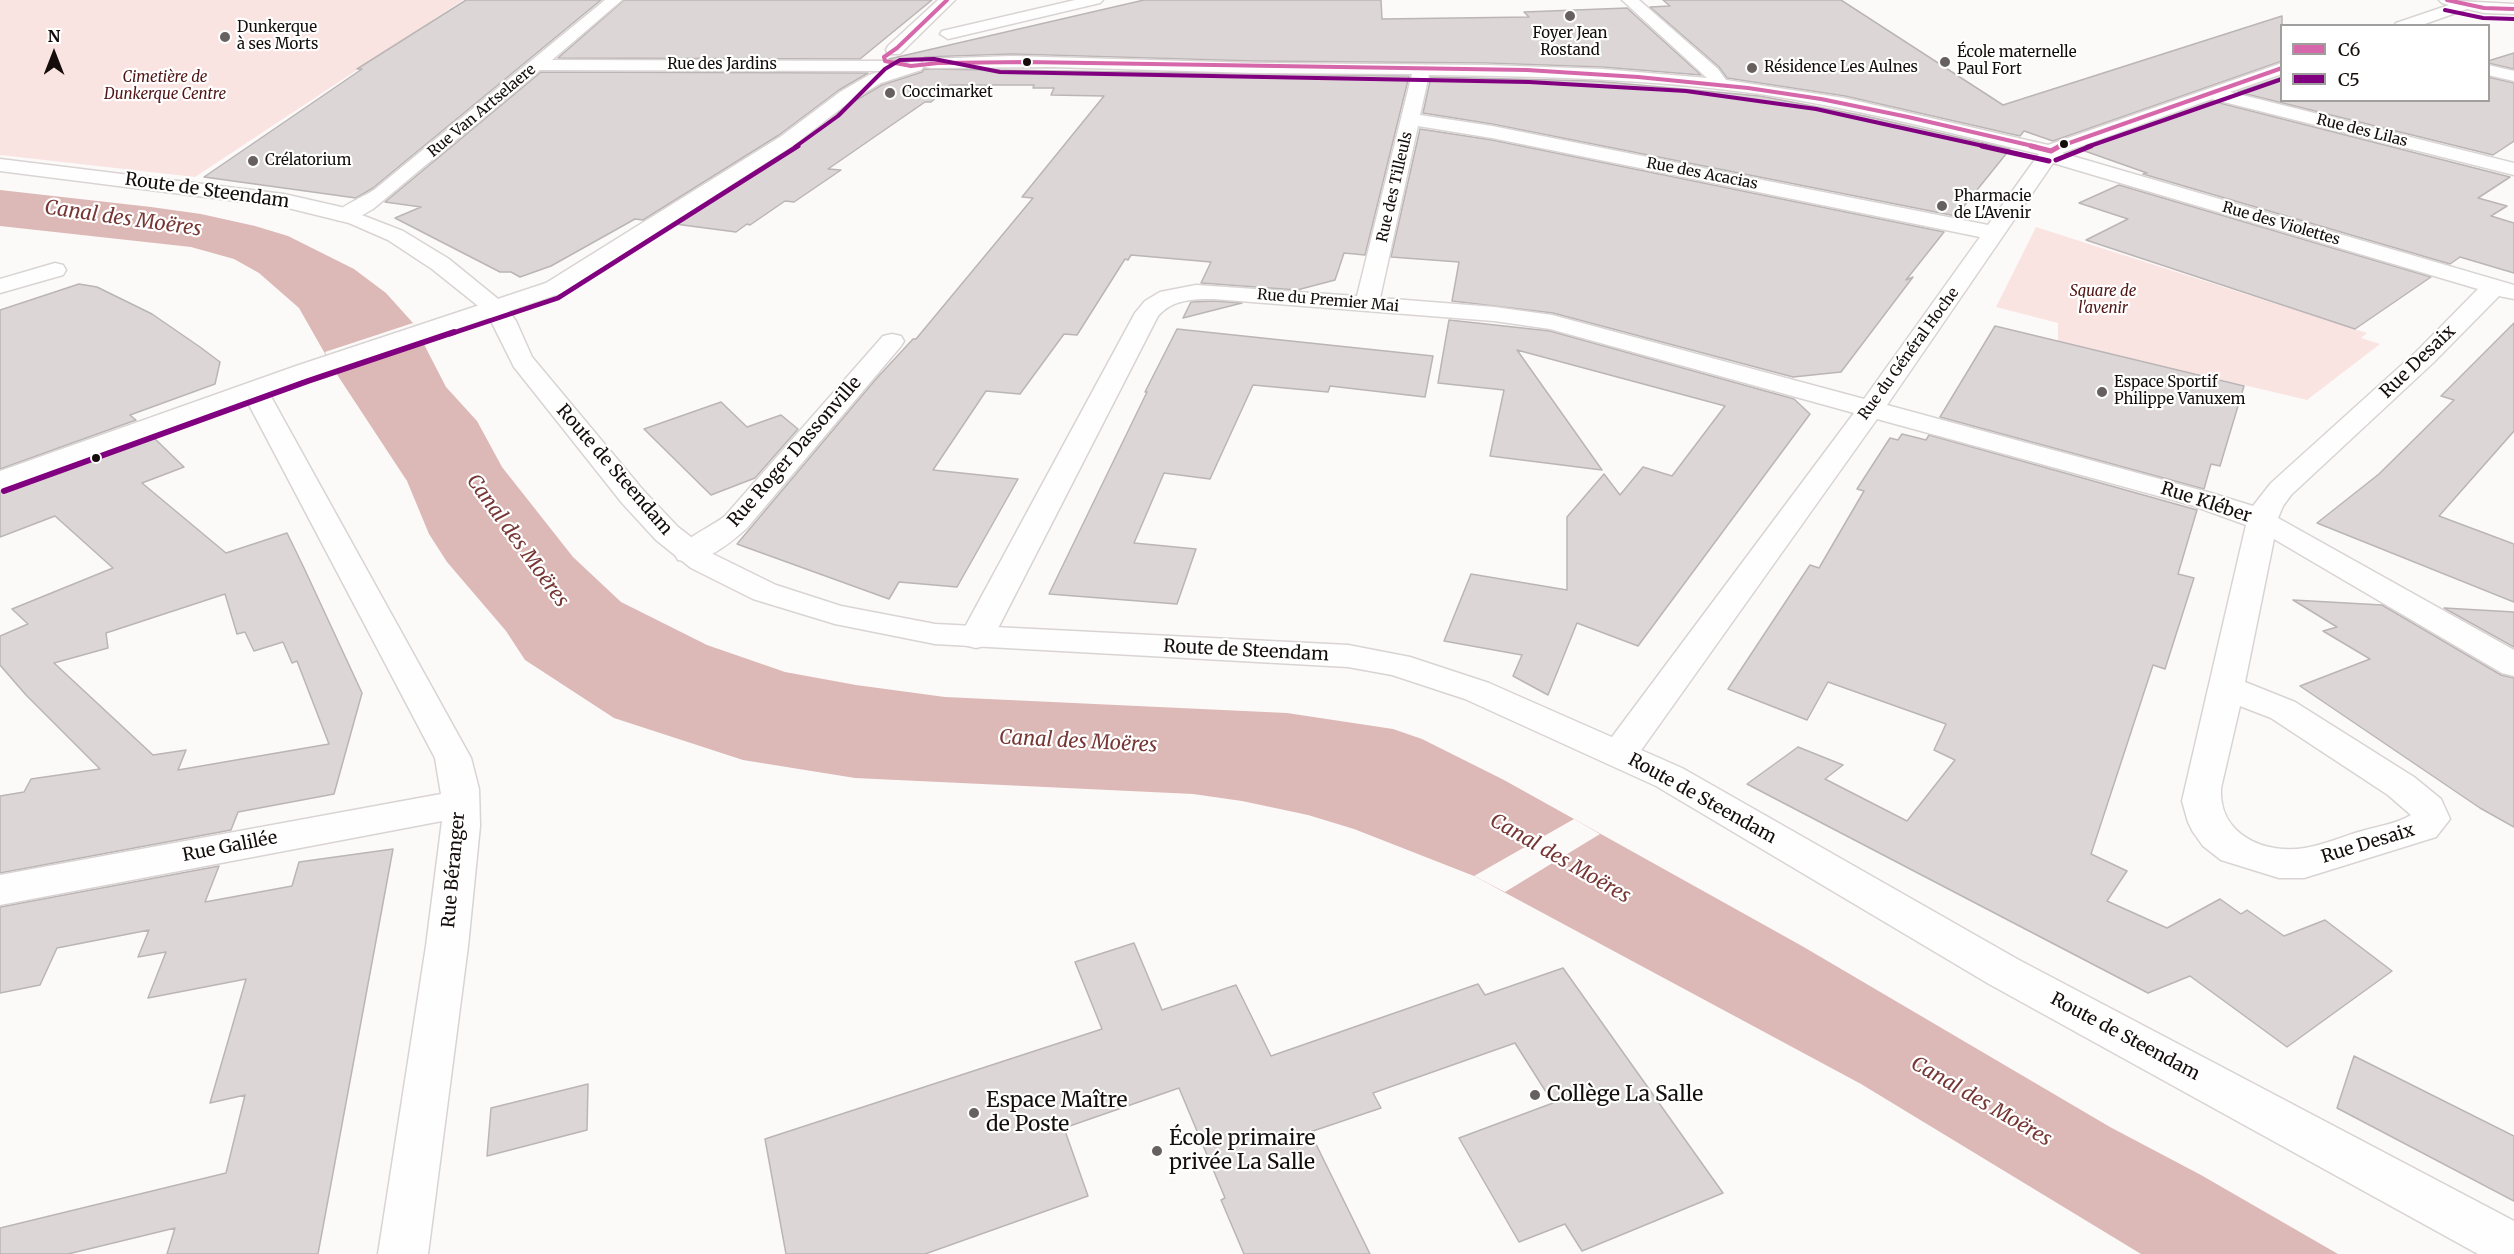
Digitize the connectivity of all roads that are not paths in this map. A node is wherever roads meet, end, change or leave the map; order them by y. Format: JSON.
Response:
{"nodes":[{"id":1,"x":614,"y":0,"type":"edge"},
{"id":2,"x":947,"y":0,"type":"edge"},
{"id":3,"x":1095,"y":0,"type":"edge"},
{"id":4,"x":1630,"y":0,"type":"edge"},
{"id":5,"x":2446,"y":0,"type":"edge"},
{"id":6,"x":2464,"y":5,"type":"junction"},
{"id":7,"x":2514,"y":9,"type":"edge"},
{"id":8,"x":964,"y":17,"type":"dead end"},
{"id":9,"x":2408,"y":24,"type":"edge"},
{"id":10,"x":948,"y":34,"type":"junction"},
{"id":11,"x":884,"y":58,"type":"junction"},
{"id":12,"x":927,"y":59,"type":"junction"},
{"id":13,"x":537,"y":65,"type":"junction"},
{"id":14,"x":1422,"y":69,"type":"junction"},
{"id":15,"x":2280,"y":69,"type":"edge"},
{"id":16,"x":2490,"y":70,"type":"edge"},
{"id":17,"x":2514,"y":76,"type":"edge"},
{"id":18,"x":1720,"y":84,"type":"junction"},
{"id":19,"x":2211,"y":93,"type":"junction"},
{"id":20,"x":846,"y":96,"type":"junction"},
{"id":21,"x":1411,"y":120,"type":"junction"},
{"id":22,"x":2050,"y":153,"type":"junction"},
{"id":23,"x":0,"y":165,"type":"edge"},
{"id":24,"x":2514,"y":169,"type":"edge"},
{"id":25,"x":345,"y":215,"type":"junction"},
{"id":26,"x":1994,"y":233,"type":"junction"},
{"id":27,"x":55,"y":270,"type":"dead end"},
{"id":28,"x":0,"y":286,"type":"edge"},
{"id":29,"x":2504,"y":290,"type":"edge"},
{"id":30,"x":1367,"y":304,"type":"junction"},
{"id":31,"x":495,"y":308,"type":"junction"},
{"id":32,"x":892,"y":341,"type":"dead end"},
{"id":33,"x":254,"y":390,"type":"junction"},
{"id":34,"x":1870,"y":408,"type":"junction"},
{"id":35,"x":0,"y":481,"type":"edge"},
{"id":36,"x":2262,"y":521,"type":"junction"},
{"id":37,"x":689,"y":553,"type":"junction"},
{"id":38,"x":976,"y":638,"type":"junction"},
{"id":39,"x":2514,"y":665,"type":"edge"},
{"id":40,"x":2227,"y":688,"type":"junction"},
{"id":41,"x":1619,"y":754,"type":"junction"},
{"id":42,"x":460,"y":804,"type":"junction"},
{"id":43,"x":0,"y":890,"type":"edge"},
{"id":44,"x":2514,"y":1248,"type":"edge"},
{"id":45,"x":403,"y":1254,"type":"edge"}],
"edges":[{"from":1,"to":13,"type":"street","name":"Rue Van Artselaere"},
{"from":2,"to":11,"type":"street"},
{"from":3,"to":10,"type":"street"},
{"from":4,"to":18,"type":"street"},
{"from":5,"to":6,"type":"street"},
{"from":6,"to":7,"type":"street"},
{"from":6,"to":9,"type":"street"},
{"from":8,"to":10,"type":"street"},
{"from":10,"to":12,"type":"street"},
{"from":11,"to":12,"type":"street","name":"Rue des Jardins"},
{"from":11,"to":12,"type":"street"},
{"from":11,"to":13,"type":"street","name":"Rue des Jardins"},
{"from":11,"to":20,"type":"street"},
{"from":12,"to":14,"type":"street","name":"Rue des Violettes"},
{"from":12,"to":20,"type":"street"},
{"from":13,"to":25,"type":"street","name":"Rue Van Artselaere"},
{"from":14,"to":18,"type":"street","name":"Rue des Violettes"},
{"from":14,"to":21,"type":"street","name":"Rue des Tilleuls"},
{"from":15,"to":19,"type":"street"},
{"from":16,"to":17,"type":"street"},
{"from":18,"to":22,"type":"street","name":"Rue des Violettes"},
{"from":19,"to":22,"type":"street"},
{"from":19,"to":24,"type":"street","name":"Rue des Lilas"},
{"from":20,"to":31,"type":"street"},
{"from":21,"to":26,"type":"street","name":"Rue des Acacias"},
{"from":21,"to":30,"type":"street","name":"Rue des Tilleuls"},
{"from":22,"to":26,"type":"street","name":"Rue du Général Hoche"},
{"from":22,"to":29,"type":"street","name":"Rue des Violettes"},
{"from":23,"to":25,"type":"street","name":"Route de Steendam"},
{"from":25,"to":31,"type":"street","name":"Route de Steendam"},
{"from":26,"to":34,"type":"street","name":"Rue du Général Hoche"},
{"from":27,"to":28,"type":"street"},
{"from":29,"to":36,"type":"street","name":"Rue Desaix"},
{"from":30,"to":34,"type":"street","name":"Rue du Premier Mai"},
{"from":30,"to":38,"type":"street","name":"Rue du Premier Mai"},
{"from":31,"to":33,"type":"street"},
{"from":31,"to":37,"type":"street","name":"Route de Steendam"},
{"from":32,"to":37,"type":"street","name":"Rue Roger Dassonville"},
{"from":33,"to":35,"type":"street"},
{"from":33,"to":42,"type":"street","name":"Rue Béranger"},
{"from":34,"to":36,"type":"street","name":"Rue Kléber"},
{"from":34,"to":41,"type":"street","name":"Rue du Général Hoche"},
{"from":36,"to":39,"type":"street","name":"Rue Kléber"},
{"from":36,"to":40,"type":"street","name":"Rue Desaix"},
{"from":37,"to":38,"type":"street","name":"Route de Steendam"},
{"from":38,"to":41,"type":"street","name":"Route de Steendam"},
{"from":40,"to":40,"type":"street","name":"Rue Desaix"},
{"from":41,"to":44,"type":"street","name":"Route de Steendam"},
{"from":42,"to":43,"type":"street","name":"Rue Galilée"},
{"from":42,"to":45,"type":"street","name":"Rue Béranger"}]}
